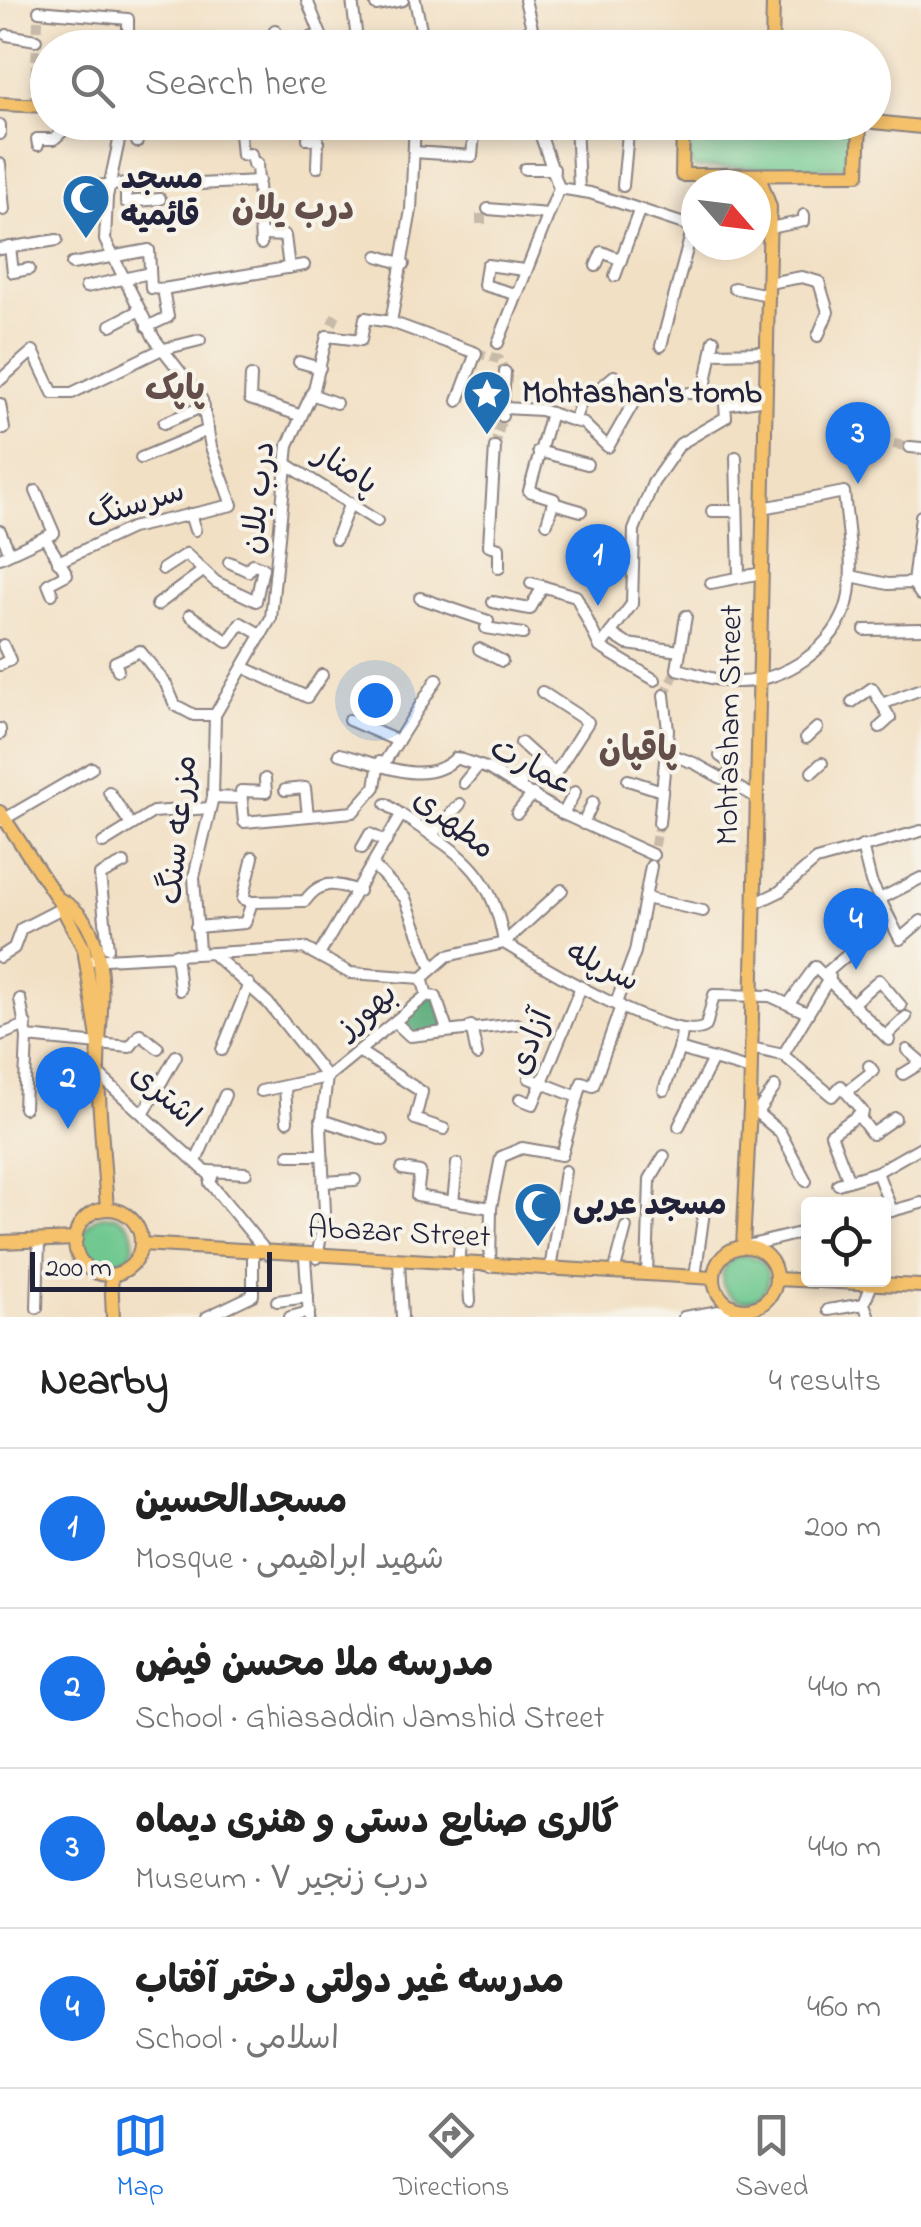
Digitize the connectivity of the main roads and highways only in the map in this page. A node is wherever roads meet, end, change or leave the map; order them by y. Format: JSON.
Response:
{"nodes":[{"id":1,"x":773,"y":0,"type":"edge"},
{"id":2,"x":772,"y":30,"type":"edge"},
{"id":3,"x":0,"y":104,"type":"edge"},
{"id":4,"x":30,"y":105,"type":"edge"},
{"id":5,"x":891,"y":125,"type":"edge"},
{"id":6,"x":921,"y":127,"type":"edge"},
{"id":7,"x":683,"y":140,"type":"edge"},
{"id":8,"x":860,"y":140,"type":"edge"},
{"id":9,"x":682,"y":170,"type":"edge"},
{"id":10,"x":771,"y":176,"type":"edge"},
{"id":11,"x":784,"y":177,"type":"junction"},
{"id":12,"x":771,"y":203,"type":"edge"},
{"id":13,"x":765,"y":260,"type":"edge"},
{"id":14,"x":2,"y":818,"type":"edge"},
{"id":15,"x":59,"y":903,"type":"junction"},
{"id":16,"x":96,"y":960,"type":"junction"},
{"id":17,"x":106,"y":1209,"type":"junction"},
{"id":18,"x":76,"y":1239,"type":"junction"},
{"id":19,"x":0,"y":1242,"type":"edge"},
{"id":20,"x":141,"y":1244,"type":"junction"},
{"id":21,"x":742,"y":1247,"type":"junction"},
{"id":22,"x":111,"y":1274,"type":"junction"},
{"id":23,"x":714,"y":1278,"type":"junction"},
{"id":24,"x":776,"y":1278,"type":"junction"},
{"id":25,"x":921,"y":1286,"type":"edge"},
{"id":26,"x":742,"y":1311,"type":"edge"},
{"id":27,"x":113,"y":1317,"type":"edge"}],
"edges":[{"from":1,"to":2,"type":"main road"},
{"from":3,"to":4,"type":"main road"},
{"from":5,"to":6,"type":"main road"},
{"from":7,"to":9,"type":"main road"},
{"from":8,"to":11,"type":"main road"},
{"from":10,"to":11,"type":"main road"},
{"from":11,"to":12,"type":"main road"},
{"from":13,"to":21,"type":"main road","name":"Mohtasham Street"},
{"from":14,"to":15,"type":"main road"},
{"from":15,"to":16,"type":"main road"},
{"from":15,"to":16,"type":"main road"},
{"from":16,"to":17,"type":"main road"},
{"from":17,"to":18,"type":"main road"},
{"from":17,"to":20,"type":"main road"},
{"from":18,"to":19,"type":"main road"},
{"from":18,"to":22,"type":"main road"},
{"from":20,"to":22,"type":"main road"},
{"from":20,"to":23,"type":"main road","name":"Abazar Street"},
{"from":21,"to":23,"type":"main road"},
{"from":21,"to":24,"type":"main road"},
{"from":22,"to":27,"type":"main road"},
{"from":23,"to":26,"type":"main road"},
{"from":24,"to":25,"type":"main road"},
{"from":24,"to":26,"type":"main road"}]}
